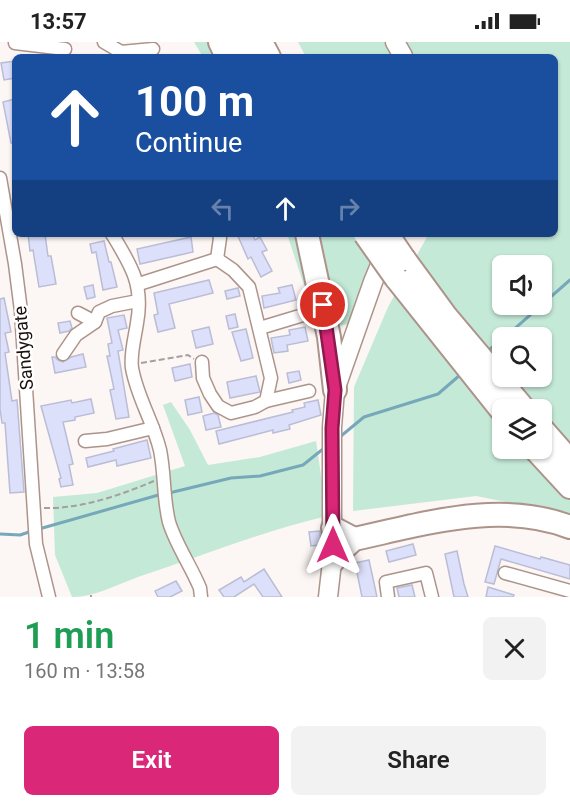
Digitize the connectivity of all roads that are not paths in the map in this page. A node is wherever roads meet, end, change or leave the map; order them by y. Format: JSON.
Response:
{"nodes":[{"id":1,"x":104,"y":42,"type":"edge"},
{"id":2,"x":21,"y":43,"type":"edge"},
{"id":3,"x":130,"y":47,"type":"edge"},
{"id":4,"x":66,"y":49,"type":"edge"},
{"id":5,"x":153,"y":49,"type":"dead end"},
{"id":6,"x":0,"y":178,"type":"edge"},
{"id":7,"x":114,"y":237,"type":"edge"},
{"id":8,"x":220,"y":237,"type":"edge"},
{"id":9,"x":308,"y":237,"type":"edge"},
{"id":10,"x":368,"y":237,"type":"edge"},
{"id":11,"x":388,"y":237,"type":"edge"},
{"id":12,"x":392,"y":237,"type":"edge"},
{"id":13,"x":217,"y":260,"type":"junction"},
{"id":14,"x":400,"y":268,"type":"junction"},
{"id":15,"x":138,"y":284,"type":"junction"},
{"id":16,"x":138,"y":301,"type":"junction"},
{"id":17,"x":78,"y":313,"type":"dead end"},
{"id":18,"x":303,"y":315,"type":"dead end"},
{"id":19,"x":95,"y":322,"type":"junction"},
{"id":20,"x":260,"y":328,"type":"junction"},
{"id":21,"x":329,"y":338,"type":"junction"},
{"id":22,"x":351,"y":344,"type":"junction"},
{"id":23,"x":63,"y":354,"type":"dead end"},
{"id":24,"x":202,"y":363,"type":"road end"},
{"id":25,"x":335,"y":390,"type":"junction"},
{"id":26,"x":309,"y":391,"type":"dead end"},
{"id":27,"x":493,"y":399,"type":"edge"},
{"id":28,"x":516,"y":399,"type":"edge"},
{"id":29,"x":266,"y":401,"type":"junction"},
{"id":30,"x":153,"y":428,"type":"junction"},
{"id":31,"x":552,"y":440,"type":"edge"},
{"id":32,"x":85,"y":441,"type":"dead end"},
{"id":33,"x":544,"y":459,"type":"edge"},
{"id":34,"x":570,"y":461,"type":"edge"},
{"id":35,"x":570,"y":487,"type":"edge"},
{"id":36,"x":570,"y":527,"type":"edge"},
{"id":37,"x":333,"y":528,"type":"junction"},
{"id":38,"x":354,"y":539,"type":"junction"},
{"id":39,"x":332,"y":562,"type":"junction"},
{"id":40,"x":505,"y":573,"type":"dead end"},
{"id":41,"x":570,"y":591,"type":"edge"},
{"id":42,"x":49,"y":597,"type":"edge"},
{"id":43,"x":201,"y":597,"type":"edge"},
{"id":44,"x":328,"y":597,"type":"edge"},
{"id":45,"x":388,"y":597,"type":"edge"},
{"id":46,"x":432,"y":597,"type":"edge"}],
"edges":[{"from":1,"to":3,"type":"street"},
{"from":2,"to":4,"type":"street"},
{"from":3,"to":5,"type":"street"},
{"from":6,"to":42,"type":"street","name":"Sandygate"},
{"from":7,"to":15,"type":"street"},
{"from":8,"to":13,"type":"street"},
{"from":9,"to":21,"type":"highway"},
{"from":10,"to":14,"type":"highway","bridge":true},
{"from":11,"to":14,"type":"highway","bridge":true},
{"from":12,"to":22,"type":"main road"},
{"from":13,"to":15,"type":"street"},
{"from":13,"to":20,"type":"street"},
{"from":14,"to":27,"type":"highway"},
{"from":14,"to":28,"type":"highway"},
{"from":15,"to":16,"type":"street"},
{"from":16,"to":19,"type":"street"},
{"from":16,"to":30,"type":"street"},
{"from":17,"to":19,"type":"street"},
{"from":18,"to":20,"type":"street"},
{"from":19,"to":23,"type":"street"},
{"from":20,"to":29,"type":"street"},
{"from":21,"to":22,"type":"highway"},
{"from":21,"to":25,"type":"highway"},
{"from":22,"to":25,"type":"main road"},
{"from":24,"to":29,"type":"street"},
{"from":25,"to":37,"type":"main road"},
{"from":26,"to":29,"type":"street"},
{"from":30,"to":32,"type":"street"},
{"from":30,"to":43,"type":"street"},
{"from":31,"to":34,"type":"highway"},
{"from":33,"to":35,"type":"highway"},
{"from":36,"to":38,"type":"highway"},
{"from":37,"to":38,"type":"highway"},
{"from":37,"to":39,"type":"main road"},
{"from":38,"to":39,"type":"highway"},
{"from":39,"to":44,"type":"main road"},
{"from":40,"to":41,"type":"street"},
{"from":45,"to":46,"type":"street"}]}
